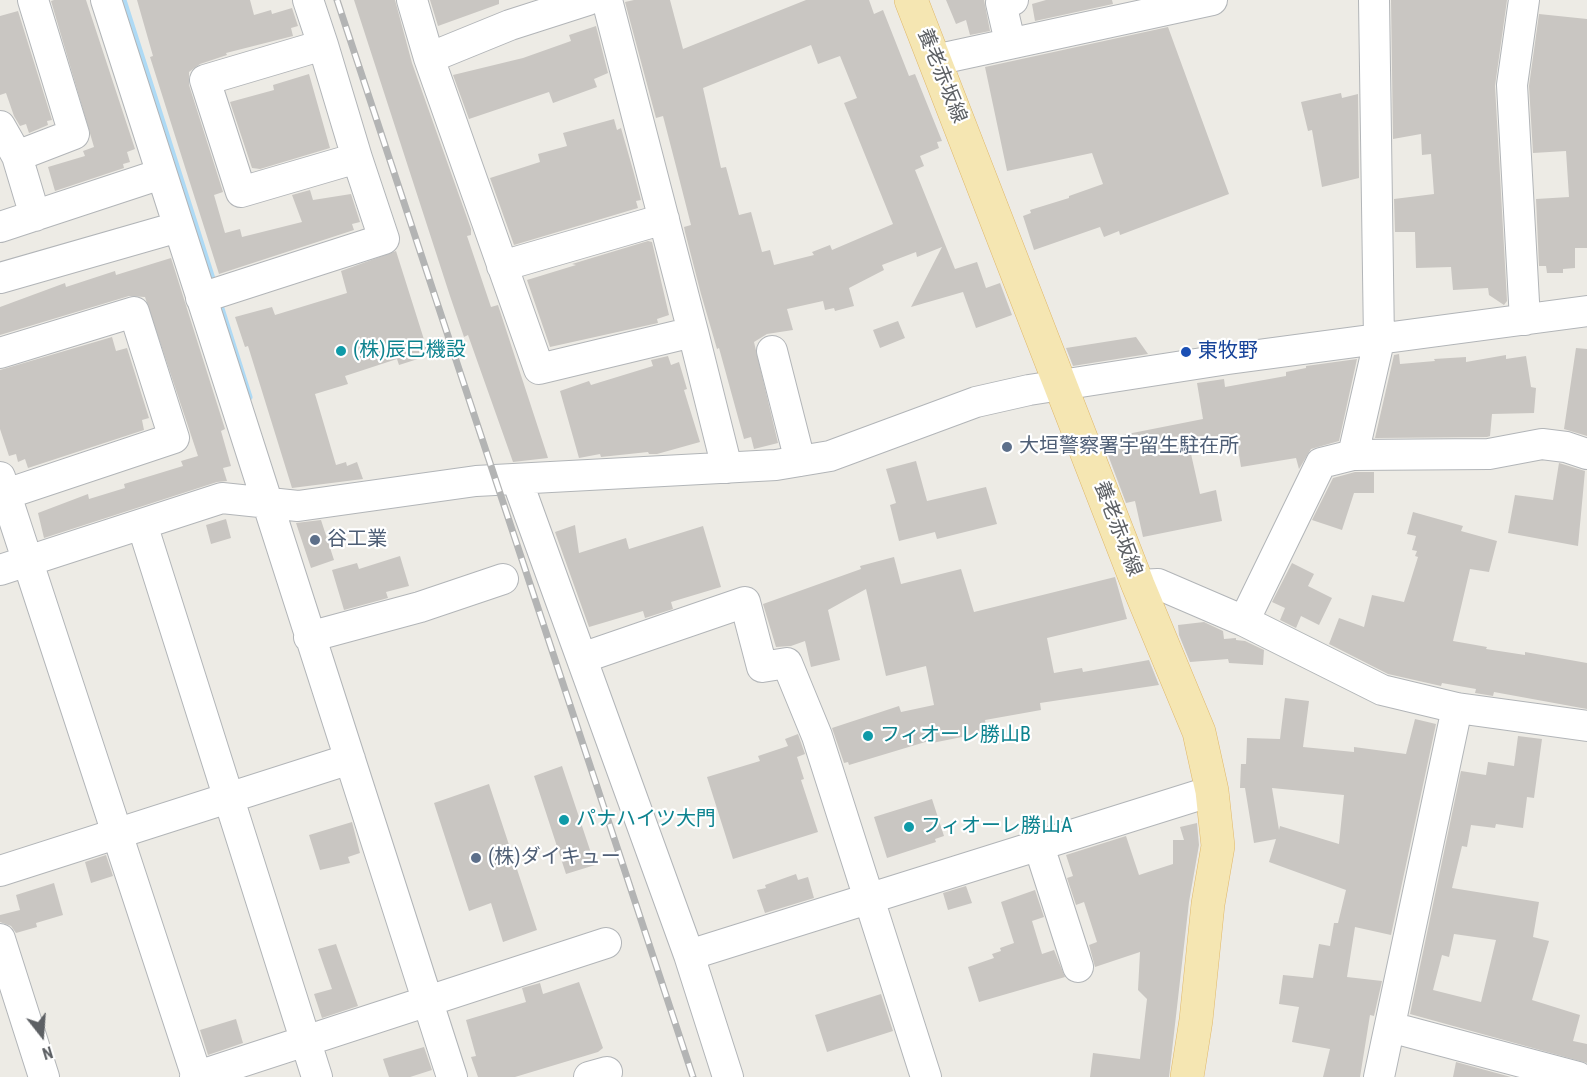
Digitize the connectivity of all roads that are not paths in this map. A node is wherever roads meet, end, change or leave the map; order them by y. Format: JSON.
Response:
{"nodes":[{"id":1,"x":33,"y":0,"type":"edge"},
{"id":2,"x":106,"y":0,"type":"edge"},
{"id":3,"x":308,"y":0,"type":"edge"},
{"id":4,"x":412,"y":0,"type":"edge"},
{"id":5,"x":588,"y":0,"type":"edge"},
{"id":6,"x":608,"y":0,"type":"edge"},
{"id":7,"x":911,"y":0,"type":"edge"},
{"id":8,"x":1013,"y":0,"type":"edge"},
{"id":9,"x":1212,"y":0,"type":"edge"},
{"id":10,"x":1374,"y":0,"type":"edge"},
{"id":11,"x":1524,"y":0,"type":"edge"},
{"id":12,"x":1154,"y":6,"type":"edge"},
{"id":13,"x":506,"y":12,"type":"edge"},
{"id":14,"x":1010,"y":42,"type":"junction"},
{"id":15,"x":323,"y":45,"type":"junction"},
{"id":16,"x":429,"y":57,"type":"junction"},
{"id":17,"x":935,"y":60,"type":"junction"},
{"id":18,"x":0,"y":126,"type":"edge"},
{"id":19,"x":17,"y":156,"type":"junction"},
{"id":20,"x":357,"y":158,"type":"junction"},
{"id":21,"x":161,"y":174,"type":"junction"},
{"id":22,"x":35,"y":216,"type":"junction"},
{"id":23,"x":664,"y":219,"type":"junction"},
{"id":24,"x":0,"y":227,"type":"edge"},
{"id":25,"x":178,"y":227,"type":"junction"},
{"id":26,"x":502,"y":266,"type":"junction"},
{"id":27,"x":0,"y":278,"type":"edge"},
{"id":28,"x":211,"y":294,"type":"junction"},
{"id":29,"x":1587,"y":310,"type":"edge"},
{"id":30,"x":1524,"y":320,"type":"junction"},
{"id":31,"x":693,"y":332,"type":"junction"},
{"id":32,"x":1379,"y":341,"type":"junction"},
{"id":33,"x":772,"y":351,"type":"dead end"},
{"id":34,"x":0,"y":353,"type":"edge"},
{"id":35,"x":1062,"y":384,"type":"junction"},
{"id":36,"x":1587,"y":454,"type":"edge"},
{"id":37,"x":1353,"y":455,"type":"junction"},
{"id":38,"x":800,"y":461,"type":"junction"},
{"id":39,"x":727,"y":468,"type":"junction"},
{"id":40,"x":517,"y":480,"type":"junction"},
{"id":41,"x":2,"y":489,"type":"edge"},
{"id":42,"x":278,"y":505,"type":"junction"},
{"id":43,"x":142,"y":524,"type":"junction"},
{"id":44,"x":13,"y":565,"type":"edge"},
{"id":45,"x":503,"y":579,"type":"dead end"},
{"id":46,"x":1138,"y":585,"type":"junction"},
{"id":47,"x":1244,"y":621,"type":"junction"},
{"id":48,"x":319,"y":634,"type":"junction"},
{"id":49,"x":582,"y":658,"type":"junction"},
{"id":50,"x":1457,"y":708,"type":"junction"},
{"id":51,"x":1587,"y":726,"type":"edge"},
{"id":52,"x":350,"y":759,"type":"junction"},
{"id":53,"x":1212,"y":791,"type":"junction"},
{"id":54,"x":228,"y":797,"type":"junction"},
{"id":55,"x":116,"y":832,"type":"junction"},
{"id":56,"x":1038,"y":846,"type":"junction"},
{"id":57,"x":0,"y":871,"type":"edge"},
{"id":58,"x":868,"y":899,"type":"junction"},
{"id":59,"x":0,"y":939,"type":"edge"},
{"id":60,"x":606,"y":943,"type":"dead end"},
{"id":61,"x":689,"y":955,"type":"junction"},
{"id":62,"x":1078,"y":967,"type":"dead end"},
{"id":63,"x":437,"y":998,"type":"junction"},
{"id":64,"x":1390,"y":1028,"type":"junction"},
{"id":65,"x":305,"y":1041,"type":"junction"},
{"id":66,"x":45,"y":1077,"type":"edge"},
{"id":67,"x":196,"y":1077,"type":"edge"},
{"id":68,"x":317,"y":1077,"type":"edge"},
{"id":69,"x":452,"y":1077,"type":"edge"},
{"id":70,"x":728,"y":1077,"type":"edge"},
{"id":71,"x":926,"y":1077,"type":"edge"},
{"id":72,"x":1187,"y":1077,"type":"edge"},
{"id":73,"x":1378,"y":1077,"type":"edge"},
{"id":74,"x":1578,"y":1077,"type":"edge"}],
"edges":[{"from":1,"to":19,"type":"street"},
{"from":2,"to":21,"type":"street"},
{"from":3,"to":15,"type":"street"},
{"from":4,"to":16,"type":"street"},
{"from":5,"to":13,"type":"street"},
{"from":6,"to":23,"type":"street"},
{"from":7,"to":17,"type":"main road","name":"養老赤坂線"},
{"from":8,"to":14,"type":"street"},
{"from":9,"to":12,"type":"street"},
{"from":10,"to":32,"type":"street"},
{"from":11,"to":30,"type":"street"},
{"from":12,"to":14,"type":"street"},
{"from":13,"to":16,"type":"street"},
{"from":14,"to":17,"type":"street"},
{"from":15,"to":20,"type":"street"},
{"from":15,"to":20,"type":"street"},
{"from":16,"to":26,"type":"street"},
{"from":17,"to":35,"type":"main road","name":"養老赤坂線"},
{"from":18,"to":19,"type":"street"},
{"from":19,"to":22,"type":"street"},
{"from":20,"to":28,"type":"street"},
{"from":21,"to":22,"type":"street"},
{"from":21,"to":25,"type":"street"},
{"from":22,"to":24,"type":"street"},
{"from":23,"to":26,"type":"street"},
{"from":23,"to":31,"type":"street"},
{"from":25,"to":27,"type":"street"},
{"from":25,"to":28,"type":"street"},
{"from":26,"to":31,"type":"street"},
{"from":28,"to":42,"type":"street"},
{"from":29,"to":30,"type":"street"},
{"from":30,"to":32,"type":"street"},
{"from":31,"to":39,"type":"street"},
{"from":32,"to":35,"type":"street"},
{"from":32,"to":37,"type":"street"},
{"from":33,"to":38,"type":"street"},
{"from":34,"to":41,"type":"street"},
{"from":35,"to":38,"type":"street"},
{"from":35,"to":46,"type":"main road","name":"養老赤坂線"},
{"from":36,"to":37,"type":"street"},
{"from":37,"to":47,"type":"street"},
{"from":38,"to":39,"type":"street"},
{"from":39,"to":40,"type":"street"},
{"from":40,"to":42,"type":"street"},
{"from":40,"to":49,"type":"street"},
{"from":41,"to":44,"type":"street"},
{"from":42,"to":43,"type":"street"},
{"from":42,"to":48,"type":"street"},
{"from":43,"to":44,"type":"street"},
{"from":43,"to":54,"type":"street"},
{"from":44,"to":55,"type":"street"},
{"from":45,"to":48,"type":"street"},
{"from":46,"to":47,"type":"street"},
{"from":46,"to":53,"type":"main road","name":"養老赤坂線"},
{"from":47,"to":50,"type":"street"},
{"from":48,"to":52,"type":"street"},
{"from":49,"to":58,"type":"street"},
{"from":49,"to":61,"type":"street"},
{"from":50,"to":51,"type":"street"},
{"from":50,"to":64,"type":"street"},
{"from":52,"to":54,"type":"street"},
{"from":52,"to":63,"type":"street"},
{"from":53,"to":56,"type":"street"},
{"from":53,"to":72,"type":"main road","name":"養老赤坂線"},
{"from":54,"to":55,"type":"street"},
{"from":54,"to":65,"type":"street"},
{"from":55,"to":57,"type":"street"},
{"from":55,"to":67,"type":"street"},
{"from":56,"to":58,"type":"street"},
{"from":56,"to":62,"type":"street"},
{"from":58,"to":61,"type":"street"},
{"from":58,"to":71,"type":"street"},
{"from":59,"to":66,"type":"street"},
{"from":60,"to":63,"type":"street"},
{"from":61,"to":70,"type":"street"},
{"from":63,"to":65,"type":"street"},
{"from":63,"to":69,"type":"street"},
{"from":64,"to":73,"type":"street"},
{"from":64,"to":74,"type":"street"},
{"from":65,"to":67,"type":"street"},
{"from":65,"to":68,"type":"street"}]}
